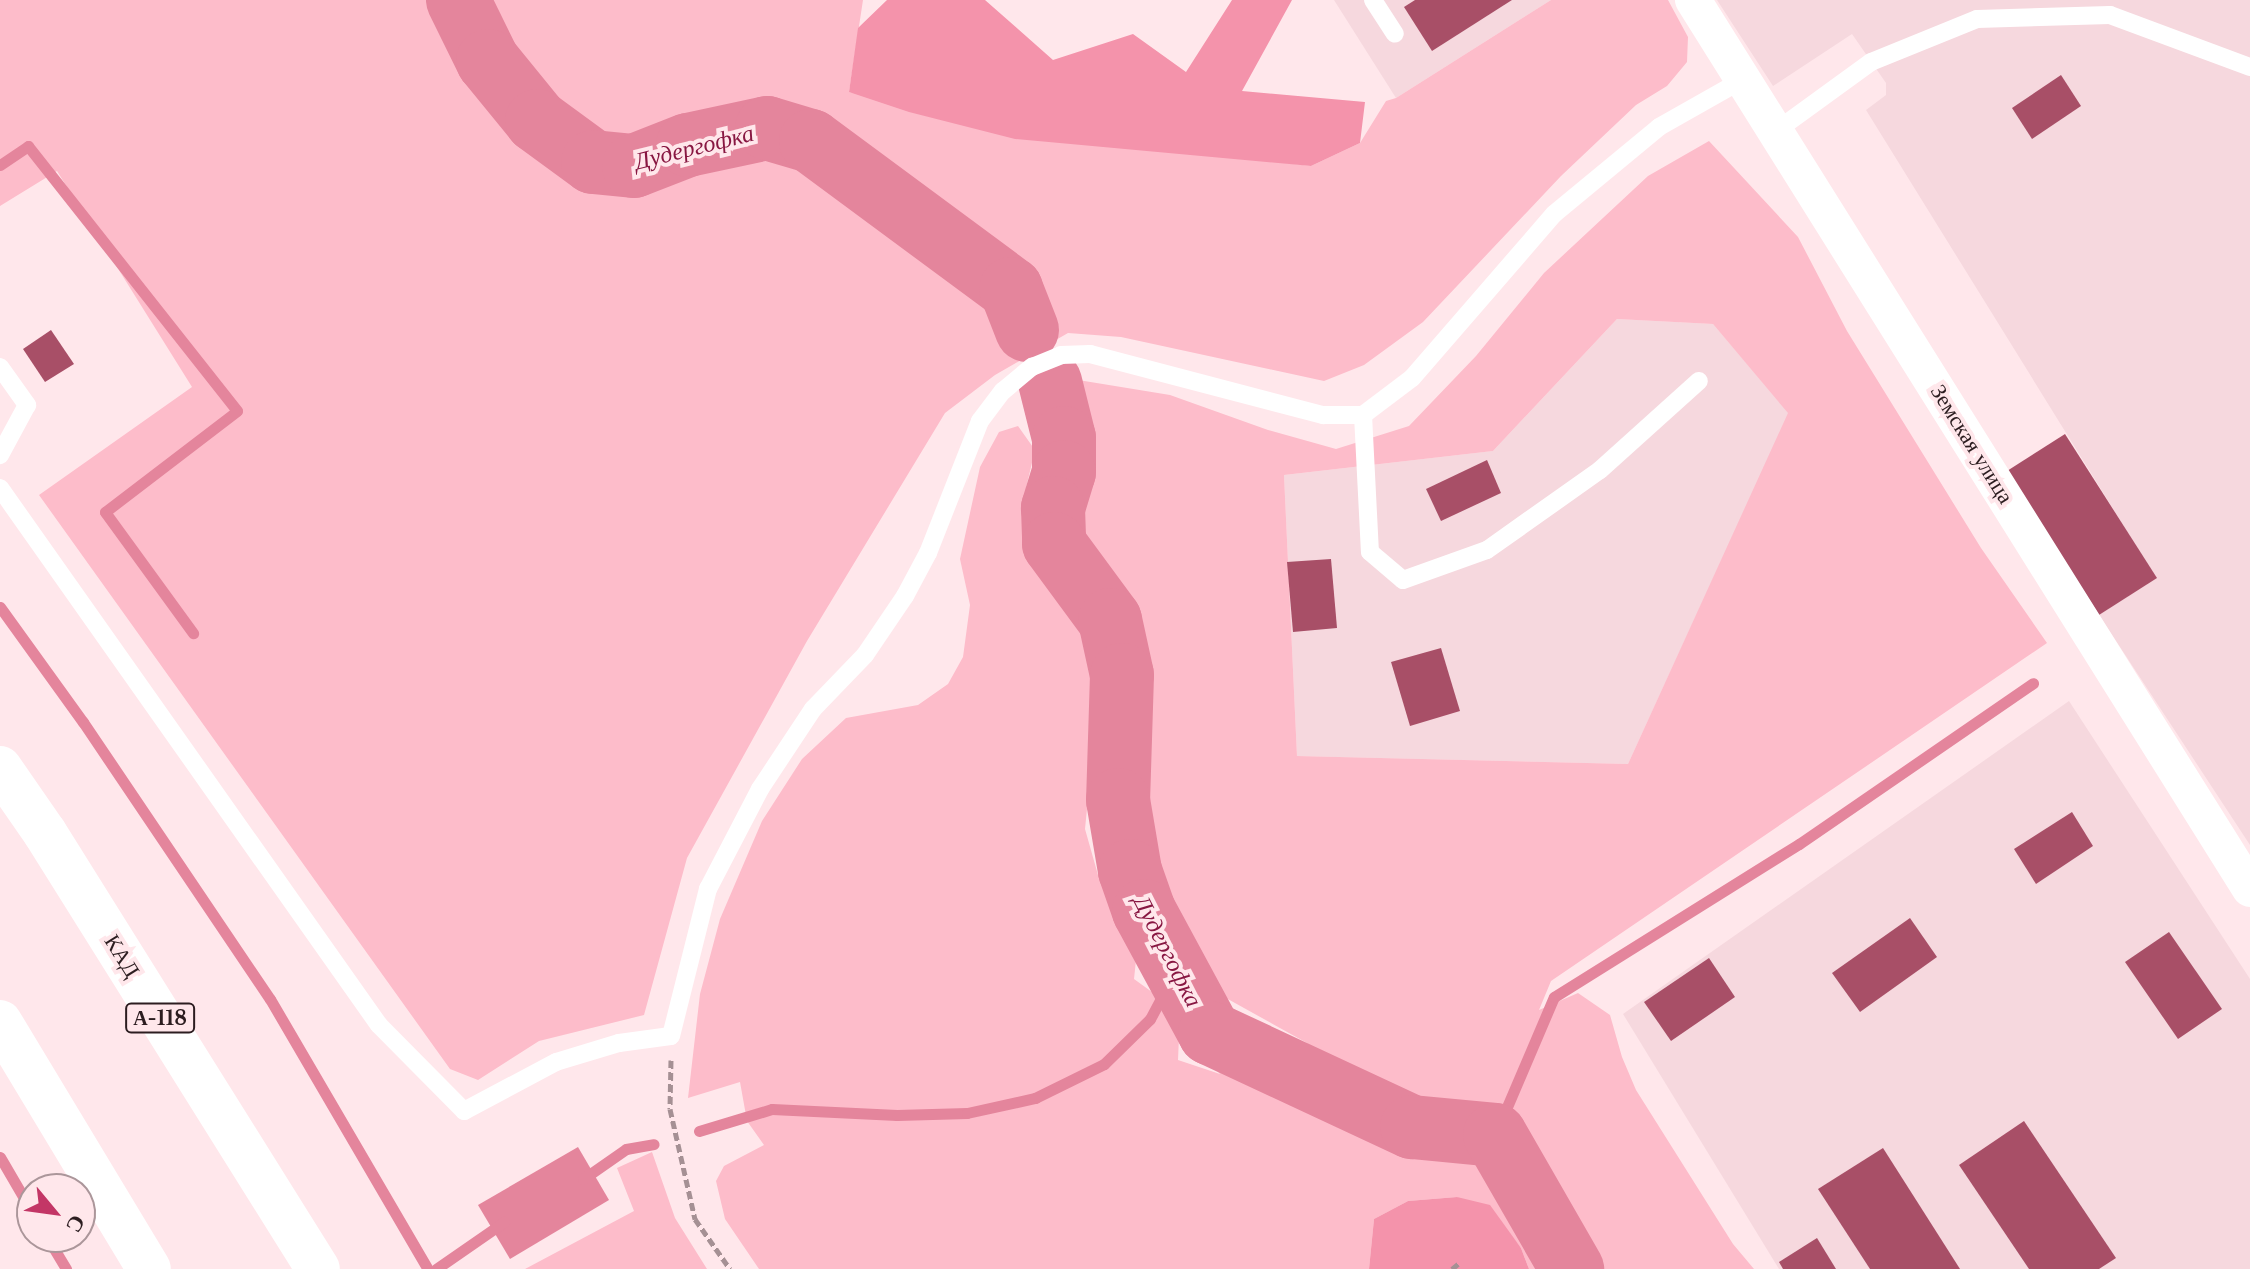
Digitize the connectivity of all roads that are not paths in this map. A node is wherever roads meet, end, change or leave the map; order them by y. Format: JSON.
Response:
{"nodes":[{"id":1,"x":1373,"y":0,"type":"edge"},
{"id":2,"x":1693,"y":0,"type":"edge"},
{"id":3,"x":1395,"y":34,"type":"dead end"},
{"id":4,"x":2250,"y":67,"type":"edge"},
{"id":5,"x":1742,"y":80,"type":"junction"},
{"id":6,"x":1776,"y":131,"type":"junction"},
{"id":7,"x":0,"y":367,"type":"edge"},
{"id":8,"x":1699,"y":381,"type":"dead end"},
{"id":9,"x":1363,"y":415,"type":"junction"},
{"id":10,"x":0,"y":455,"type":"edge"},
{"id":11,"x":0,"y":488,"type":"edge"},
{"id":12,"x":0,"y":768,"type":"edge"},
{"id":13,"x":2250,"y":889,"type":"edge"},
{"id":14,"x":0,"y":1022,"type":"edge"},
{"id":15,"x":149,"y":1269,"type":"edge"},
{"id":16,"x":318,"y":1269,"type":"edge"}],
"edges":[{"from":1,"to":3,"type":"lane"},
{"from":2,"to":5,"type":"street","name":"Земская улица"},
{"from":4,"to":6,"type":"lane"},
{"from":5,"to":6,"type":"street","name":"Земская улица"},
{"from":5,"to":9,"type":"lane"},
{"from":6,"to":13,"type":"street","name":"Земская улица"},
{"from":7,"to":10,"type":"lane"},
{"from":8,"to":9,"type":"lane"},
{"from":9,"to":11,"type":"lane"},
{"from":12,"to":16,"type":"highway","name":"КАД","number":"А-118"},
{"from":14,"to":15,"type":"highway"}]}
